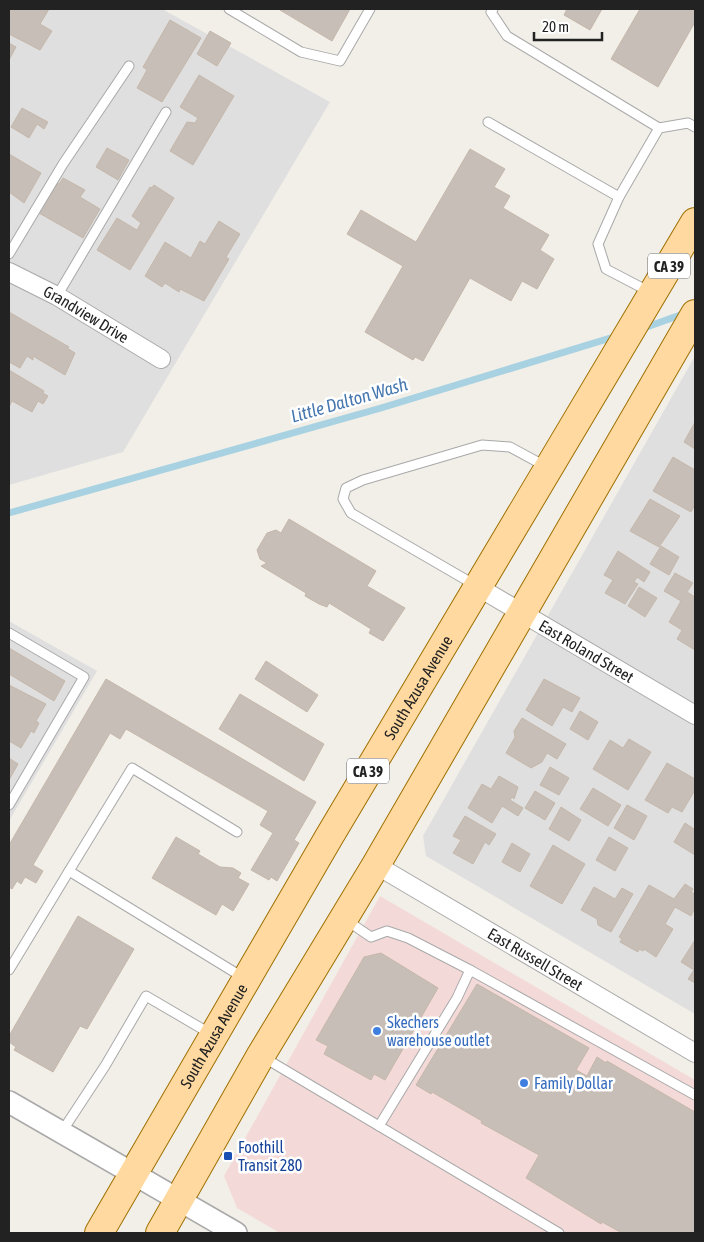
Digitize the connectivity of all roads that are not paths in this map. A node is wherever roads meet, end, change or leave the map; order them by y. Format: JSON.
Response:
{"nodes":[{"id":1,"x":229,"y":9,"type":"edge"},
{"id":2,"x":370,"y":9,"type":"edge"},
{"id":3,"x":493,"y":9,"type":"edge"},
{"id":4,"x":129,"y":66,"type":"dead end"},
{"id":5,"x":166,"y":112,"type":"dead end"},
{"id":6,"x":488,"y":122,"type":"dead end"},
{"id":7,"x":692,"y":125,"type":"edge"},
{"id":8,"x":660,"y":128,"type":"junction"},
{"id":9,"x":619,"y":197,"type":"junction"},
{"id":10,"x":695,"y":222,"type":"edge"},
{"id":11,"x":9,"y":254,"type":"edge"},
{"id":12,"x":9,"y":272,"type":"edge"},
{"id":13,"x":57,"y":296,"type":"junction"},
{"id":14,"x":648,"y":302,"type":"junction"},
{"id":15,"x":691,"y":321,"type":"edge"},
{"id":16,"x":162,"y":359,"type":"dead end"},
{"id":17,"x":550,"y":469,"type":"junction"},
{"id":18,"x":478,"y":587,"type":"junction"},
{"id":19,"x":521,"y":613,"type":"junction"},
{"id":20,"x":9,"y":633,"type":"edge"},
{"id":21,"x":695,"y":715,"type":"edge"},
{"id":22,"x":9,"y":804,"type":"edge"},
{"id":23,"x":237,"y":832,"type":"dead end"},
{"id":24,"x":376,"y":865,"type":"junction"},
{"id":25,"x":69,"y":871,"type":"junction"},
{"id":26,"x":343,"y":919,"type":"junction"},
{"id":27,"x":9,"y":970,"type":"edge"},
{"id":28,"x":470,"y":970,"type":"junction"},
{"id":29,"x":247,"y":979,"type":"junction"},
{"id":30,"x":213,"y":1035,"type":"junction"},
{"id":31,"x":695,"y":1053,"type":"edge"},
{"id":32,"x":261,"y":1055,"type":"junction"},
{"id":33,"x":695,"y":1095,"type":"edge"},
{"id":34,"x":9,"y":1102,"type":"edge"},
{"id":35,"x":379,"y":1126,"type":"junction"},
{"id":36,"x":60,"y":1133,"type":"junction"},
{"id":37,"x":131,"y":1175,"type":"junction"},
{"id":38,"x":178,"y":1200,"type":"junction"},
{"id":39,"x":99,"y":1233,"type":"edge"},
{"id":40,"x":160,"y":1233,"type":"edge"},
{"id":41,"x":236,"y":1233,"type":"edge"},
{"id":42,"x":560,"y":1233,"type":"edge"}],
"edges":[{"from":1,"to":2,"type":"lane"},
{"from":3,"to":8,"type":"lane"},
{"from":4,"to":11,"type":"lane"},
{"from":5,"to":13,"type":"lane"},
{"from":6,"to":9,"type":"lane"},
{"from":7,"to":8,"type":"lane"},
{"from":8,"to":9,"type":"lane"},
{"from":9,"to":14,"type":"lane"},
{"from":10,"to":14,"type":"main road","name":"South Azusa Avenue","number":"CA 39"},
{"from":12,"to":13,"type":"street","name":"Grandview Drive"},
{"from":13,"to":16,"type":"street","name":"Grandview Drive"},
{"from":14,"to":17,"type":"main road","name":"South Azusa Avenue","number":"CA 39"},
{"from":15,"to":19,"type":"main road"},
{"from":17,"to":18,"type":"main road","name":"South Azusa Avenue","number":"CA 39"},
{"from":17,"to":18,"type":"lane"},
{"from":18,"to":19,"type":"street","name":"East Roland Street"},
{"from":18,"to":29,"type":"main road","name":"South Azusa Avenue","number":"CA 39"},
{"from":19,"to":21,"type":"street","name":"East Roland Street"},
{"from":19,"to":24,"type":"main road"},
{"from":20,"to":22,"type":"lane"},
{"from":23,"to":25,"type":"lane"},
{"from":24,"to":26,"type":"main road"},
{"from":24,"to":31,"type":"street","name":"East Russell Street"},
{"from":25,"to":27,"type":"lane"},
{"from":25,"to":29,"type":"lane"},
{"from":26,"to":28,"type":"lane"},
{"from":26,"to":32,"type":"main road"},
{"from":28,"to":33,"type":"lane"},
{"from":28,"to":35,"type":"lane"},
{"from":29,"to":30,"type":"main road","name":"South Azusa Avenue","number":"CA 39"},
{"from":30,"to":36,"type":"lane"},
{"from":30,"to":37,"type":"main road","name":"South Azusa Avenue","number":"CA 39"},
{"from":32,"to":35,"type":"lane"},
{"from":32,"to":38,"type":"main road"},
{"from":34,"to":36,"type":"street"},
{"from":35,"to":42,"type":"lane"},
{"from":36,"to":37,"type":"street"},
{"from":37,"to":38,"type":"street"},
{"from":37,"to":39,"type":"main road","name":"South Azusa Avenue","number":"CA 39"},
{"from":38,"to":40,"type":"main road"},
{"from":38,"to":41,"type":"street"}]}
